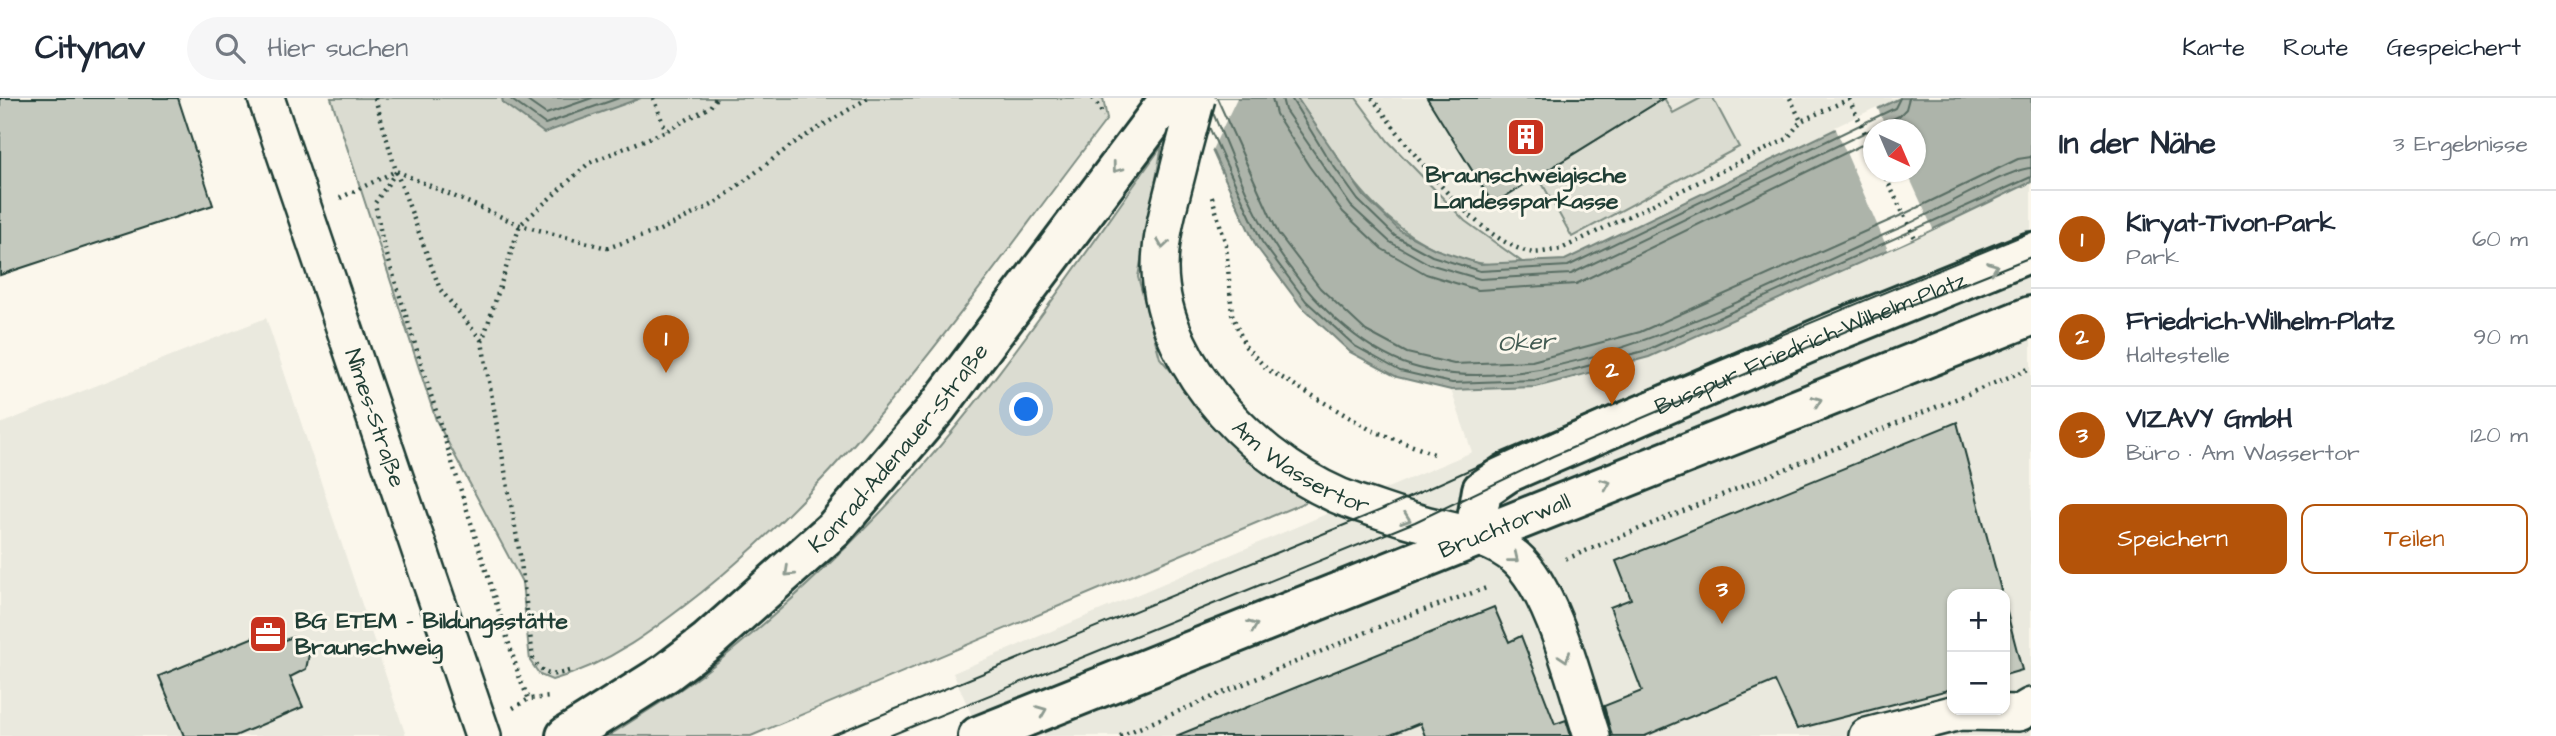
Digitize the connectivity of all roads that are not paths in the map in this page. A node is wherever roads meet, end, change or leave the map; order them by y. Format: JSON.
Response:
{"nodes":[{"id":1,"x":266,"y":98,"type":"edge"},
{"id":2,"x":1197,"y":98,"type":"edge"},
{"id":3,"x":1164,"y":106,"type":"edge"},
{"id":4,"x":2031,"y":253,"type":"edge"},
{"id":5,"x":2031,"y":316,"type":"edge"},
{"id":6,"x":1474,"y":537,"type":"junction"},
{"id":7,"x":2031,"y":706,"type":"edge"},
{"id":8,"x":483,"y":736,"type":"edge"},
{"id":9,"x":566,"y":736,"type":"edge"},
{"id":10,"x":978,"y":736,"type":"edge"},
{"id":11,"x":1592,"y":736,"type":"edge"},
{"id":12,"x":1867,"y":736,"type":"edge"}],
"edges":[{"from":1,"to":8,"type":"street","name":"Nîmes-Straße"},
{"from":2,"to":6,"type":"street","name":"Am Wassertor","one_way":true,"bridge":true},
{"from":3,"to":9,"type":"main road","name":"Konrad-Adenauer-Straße","one_way":true},
{"from":6,"to":4,"type":"main road","name":"Busspur Friedrich-Wilhelm-Platz","one_way":true},
{"from":6,"to":5,"type":"main road","name":"Bruchtorwall","one_way":true},
{"from":10,"to":6,"type":"main road","name":"Bruchtorwall","one_way":true},
{"from":6,"to":11,"type":"street","name":"Am Wassertor","one_way":true},
{"from":7,"to":12,"type":"street"}]}
